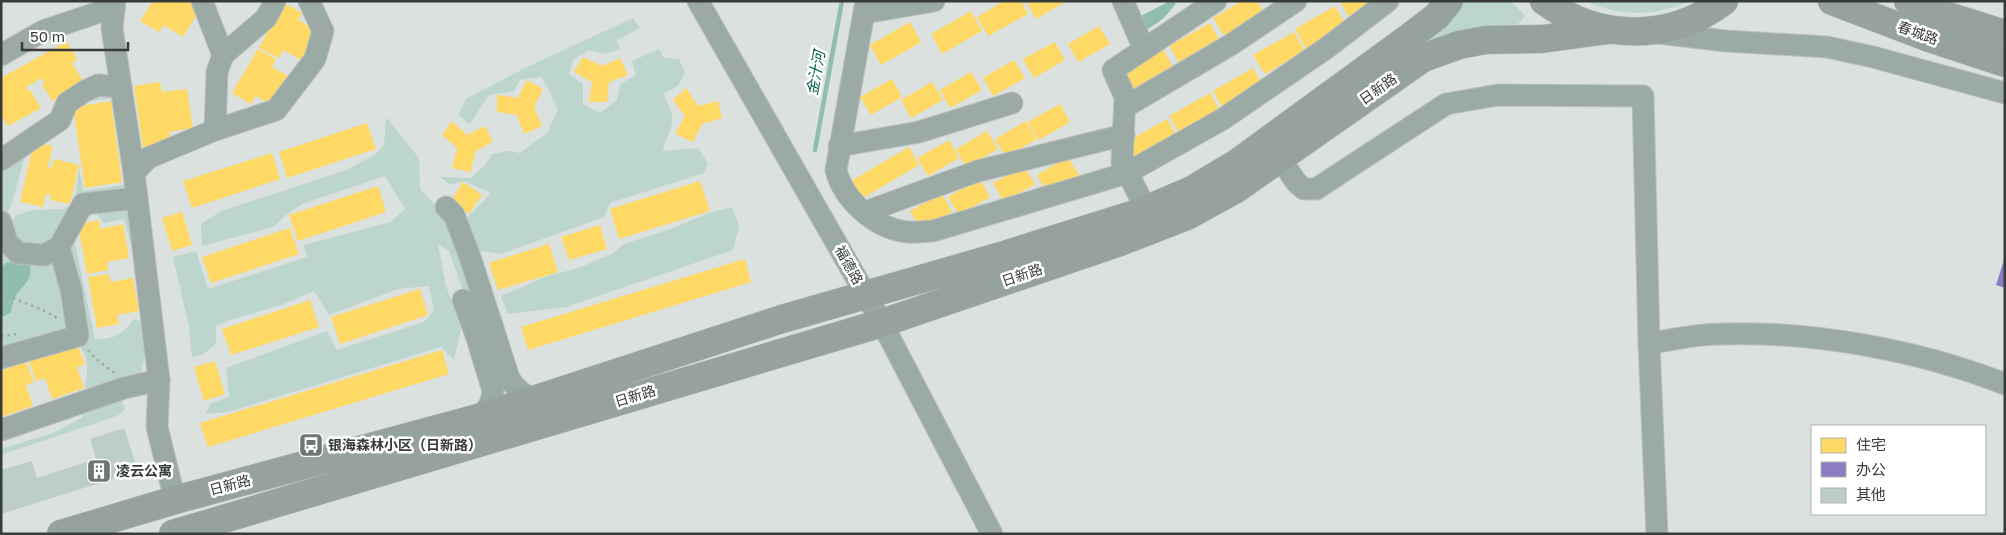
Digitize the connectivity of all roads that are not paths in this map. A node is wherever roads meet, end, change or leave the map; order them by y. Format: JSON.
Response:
{"nodes":[{"id":1,"x":202,"y":1,"type":"edge"},
{"id":2,"x":275,"y":1,"type":"edge"},
{"id":3,"x":309,"y":1,"type":"edge"},
{"id":4,"x":934,"y":1,"type":"edge"},
{"id":5,"x":1123,"y":1,"type":"edge"},
{"id":6,"x":1216,"y":1,"type":"edge"},
{"id":7,"x":1296,"y":1,"type":"edge"},
{"id":8,"x":1388,"y":1,"type":"edge"},
{"id":9,"x":1449,"y":1,"type":"edge"},
{"id":10,"x":1544,"y":1,"type":"edge"},
{"id":11,"x":1724,"y":1,"type":"edge"},
{"id":12,"x":1832,"y":1,"type":"edge"},
{"id":13,"x":1908,"y":1,"type":"edge"},
{"id":14,"x":704,"y":3,"type":"edge"},
{"id":15,"x":115,"y":4,"type":"edge"},
{"id":16,"x":865,"y":7,"type":"edge"},
{"id":17,"x":1608,"y":30,"type":"junction"},
{"id":18,"x":1645,"y":32,"type":"junction"},
{"id":19,"x":2005,"y":34,"type":"edge"},
{"id":20,"x":1144,"y":49,"type":"junction"},
{"id":21,"x":1,"y":55,"type":"edge"},
{"id":22,"x":223,"y":55,"type":"junction"},
{"id":23,"x":2005,"y":63,"type":"edge"},
{"id":24,"x":121,"y":87,"type":"junction"},
{"id":25,"x":2005,"y":92,"type":"edge"},
{"id":26,"x":1012,"y":103,"type":"dead end"},
{"id":27,"x":1125,"y":107,"type":"junction"},
{"id":28,"x":215,"y":130,"type":"junction"},
{"id":29,"x":1124,"y":135,"type":"junction"},
{"id":30,"x":839,"y":146,"type":"junction"},
{"id":31,"x":1280,"y":158,"type":"junction"},
{"id":32,"x":1,"y":160,"type":"edge"},
{"id":33,"x":134,"y":173,"type":"junction"},
{"id":34,"x":1127,"y":173,"type":"junction"},
{"id":35,"x":137,"y":198,"type":"junction"},
{"id":36,"x":446,"y":207,"type":"dead end"},
{"id":37,"x":1146,"y":209,"type":"junction"},
{"id":38,"x":865,"y":212,"type":"junction"},
{"id":39,"x":1,"y":222,"type":"edge"},
{"id":40,"x":59,"y":246,"type":"junction"},
{"id":41,"x":866,"y":296,"type":"junction"},
{"id":42,"x":462,"y":300,"type":"dead end"},
{"id":43,"x":882,"y":323,"type":"junction"},
{"id":44,"x":484,"y":331,"type":"junction"},
{"id":45,"x":1649,"y":343,"type":"junction"},
{"id":46,"x":1,"y":358,"type":"edge"},
{"id":47,"x":159,"y":380,"type":"junction"},
{"id":48,"x":2005,"y":384,"type":"edge"},
{"id":49,"x":537,"y":400,"type":"junction"},
{"id":50,"x":478,"y":418,"type":"junction"},
{"id":51,"x":1,"y":430,"type":"edge"},
{"id":52,"x":430,"y":432,"type":"junction"},
{"id":53,"x":402,"y":465,"type":"junction"},
{"id":54,"x":175,"y":500,"type":"junction"},
{"id":55,"x":125,"y":533,"type":"edge"},
{"id":56,"x":60,"y":534,"type":"edge"},
{"id":57,"x":173,"y":534,"type":"edge"},
{"id":58,"x":224,"y":534,"type":"edge"},
{"id":59,"x":992,"y":534,"type":"edge"},
{"id":60,"x":1657,"y":534,"type":"edge"}],
"edges":[{"from":1,"to":22,"type":"street"},
{"from":2,"to":22,"type":"street"},
{"from":3,"to":28,"type":"street"},
{"from":4,"to":16,"type":"street"},
{"from":5,"to":20,"type":"street"},
{"from":6,"to":20,"type":"street"},
{"from":7,"to":27,"type":"street"},
{"from":8,"to":34,"type":"street"},
{"from":9,"to":37,"type":"main road","name":"日新路"},
{"from":10,"to":17,"type":"main road"},
{"from":11,"to":18,"type":"main road"},
{"from":12,"to":23,"type":"main road","name":"春城路"},
{"from":13,"to":19,"type":"main road","name":"春城路"},
{"from":14,"to":41,"type":"street","name":"福德路"},
{"from":15,"to":21,"type":"street"},
{"from":15,"to":24,"type":"street"},
{"from":16,"to":30,"type":"street"},
{"from":17,"to":18,"type":"main road"},
{"from":17,"to":31,"type":"main road","name":"日新路"},
{"from":18,"to":25,"type":"street"},
{"from":20,"to":27,"type":"street"},
{"from":22,"to":28,"type":"street"},
{"from":24,"to":32,"type":"street"},
{"from":24,"to":33,"type":"street"},
{"from":26,"to":30,"type":"street"},
{"from":27,"to":29,"type":"street"},
{"from":28,"to":33,"type":"street"},
{"from":29,"to":34,"type":"street"},
{"from":29,"to":38,"type":"street"},
{"from":30,"to":38,"type":"street"},
{"from":31,"to":43,"type":"main road","name":"日新路"},
{"from":31,"to":45,"type":"street"},
{"from":33,"to":35,"type":"street"},
{"from":34,"to":37,"type":"street"},
{"from":34,"to":38,"type":"street"},
{"from":35,"to":40,"type":"street"},
{"from":35,"to":47,"type":"street"},
{"from":36,"to":44,"type":"street"},
{"from":37,"to":41,"type":"main road","name":"日新路"},
{"from":39,"to":40,"type":"street"},
{"from":40,"to":46,"type":"street"},
{"from":41,"to":43,"type":"street","name":"福德路"},
{"from":41,"to":49,"type":"main road","name":"日新路"},
{"from":42,"to":44,"type":"street"},
{"from":43,"to":53,"type":"main road","name":"日新路"},
{"from":43,"to":59,"type":"street","name":"福德路"},
{"from":44,"to":49,"type":"street"},
{"from":44,"to":50,"type":"street"},
{"from":45,"to":48,"type":"street"},
{"from":45,"to":60,"type":"street"},
{"from":47,"to":51,"type":"street"},
{"from":47,"to":54,"type":"street"},
{"from":49,"to":50,"type":"main road","name":"日新路"},
{"from":50,"to":52,"type":"main road","name":"日新路"},
{"from":52,"to":54,"type":"main road","name":"日新路"},
{"from":52,"to":55,"type":"main road","name":"日新路"},
{"from":53,"to":57,"type":"main road","name":"日新路"},
{"from":53,"to":58,"type":"main road","name":"日新路"},
{"from":54,"to":56,"type":"main road","name":"日新路"}]}
